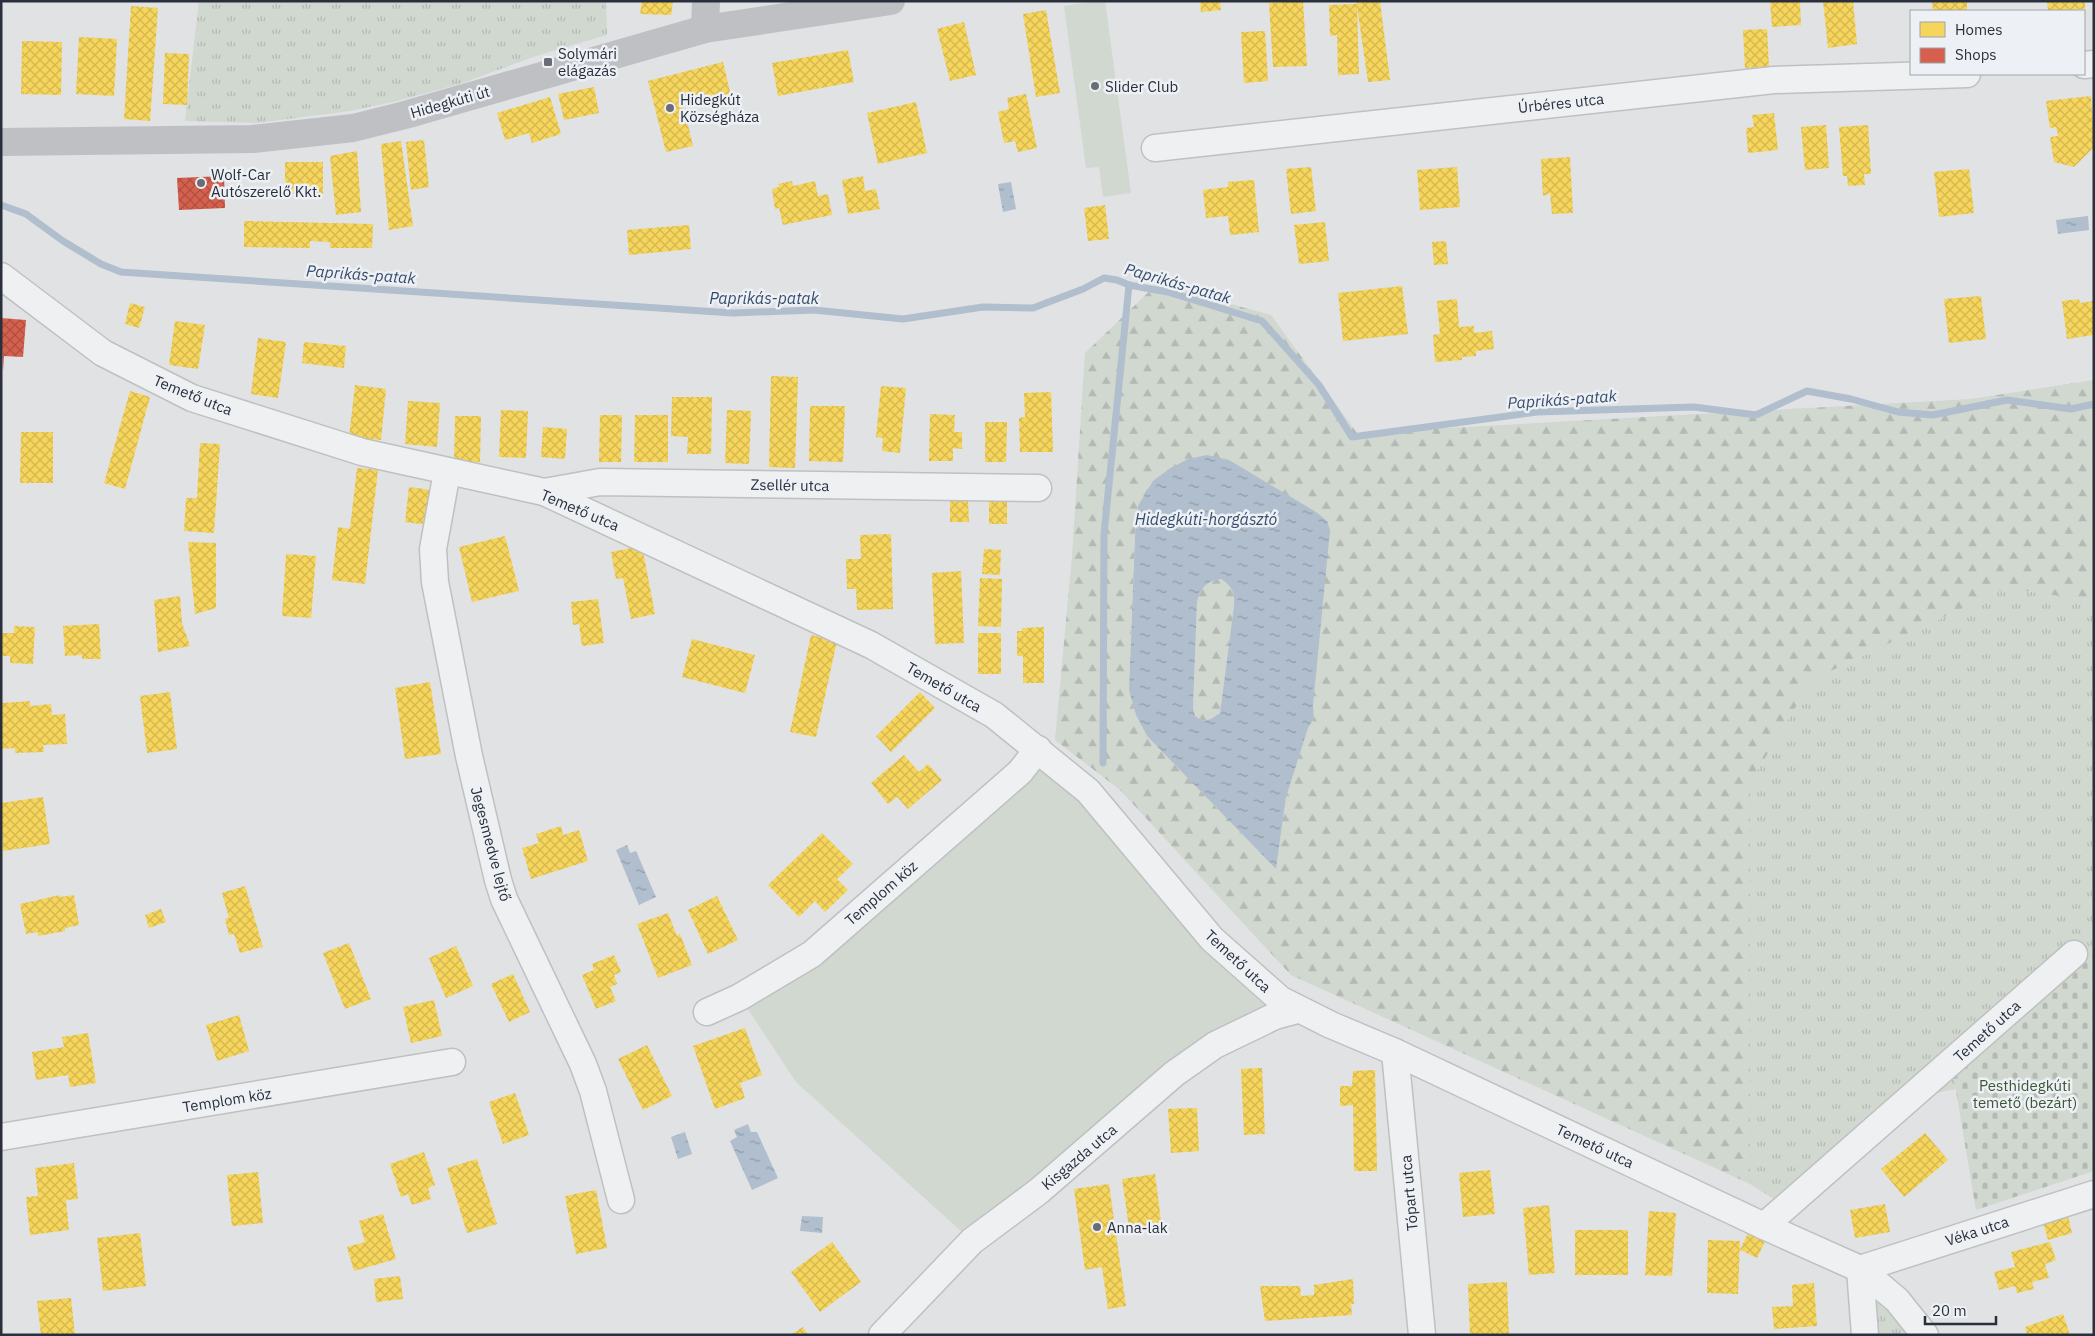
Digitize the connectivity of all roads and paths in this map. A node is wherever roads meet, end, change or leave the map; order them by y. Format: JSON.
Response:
{"nodes":[{"id":1,"x":706,"y":1,"type":"edge"},
{"id":2,"x":891,"y":1,"type":"edge"},
{"id":3,"x":705,"y":29,"type":"junction"},
{"id":4,"x":1935,"y":75,"type":"edge"},
{"id":5,"x":1,"y":142,"type":"edge"},
{"id":6,"x":1155,"y":148,"type":"dead end"},
{"id":7,"x":1,"y":276,"type":"edge"},
{"id":8,"x":1,"y":298,"type":"edge"},
{"id":9,"x":33,"y":300,"type":"junction"},
{"id":10,"x":447,"y":472,"type":"junction"},
{"id":11,"x":1038,"y":488,"type":"dead end"},
{"id":12,"x":544,"y":492,"type":"junction"},
{"id":13,"x":1038,"y":750,"type":"junction"},
{"id":14,"x":2074,"y":954,"type":"dead end"},
{"id":15,"x":1297,"y":1010,"type":"junction"},
{"id":16,"x":706,"y":1012,"type":"dead end"},
{"id":17,"x":1395,"y":1052,"type":"junction"},
{"id":18,"x":452,"y":1062,"type":"dead end"},
{"id":19,"x":1,"y":1137,"type":"edge"},
{"id":20,"x":2094,"y":1194,"type":"edge"},
{"id":21,"x":621,"y":1200,"type":"dead end"},
{"id":22,"x":1764,"y":1226,"type":"junction"},
{"id":23,"x":1860,"y":1268,"type":"junction"},
{"id":24,"x":882,"y":1335,"type":"edge"},
{"id":25,"x":1422,"y":1335,"type":"edge"},
{"id":26,"x":1865,"y":1335,"type":"edge"},
{"id":27,"x":1926,"y":1335,"type":"edge"}],
"edges":[{"from":1,"to":3,"type":"main road"},
{"from":2,"to":3,"type":"main road","name":"Hidegkúti út"},
{"from":3,"to":5,"type":"main road","name":"Hidegkúti út"},
{"from":4,"to":6,"type":"street","name":"Úrbéres utca"},
{"from":7,"to":9,"type":"street","name":"Temető utca"},
{"from":8,"to":9,"type":"street"},
{"from":9,"to":10,"type":"street","name":"Temető utca"},
{"from":10,"to":12,"type":"street","name":"Temető utca"},
{"from":10,"to":21,"type":"street","name":"Jegesmedve lejtő"},
{"from":11,"to":12,"type":"street","name":"Zsellér utca"},
{"from":12,"to":13,"type":"street","name":"Temető utca"},
{"from":13,"to":15,"type":"street","name":"Temető utca"},
{"from":13,"to":16,"type":"street","name":"Templom köz"},
{"from":14,"to":22,"type":"street","name":"Temető utca"},
{"from":15,"to":17,"type":"street","name":"Temető utca"},
{"from":15,"to":24,"type":"street","name":"Kisgazda utca"},
{"from":17,"to":22,"type":"street","name":"Temető utca"},
{"from":17,"to":25,"type":"street","name":"Tópart utca"},
{"from":18,"to":19,"type":"street","name":"Templom köz"},
{"from":20,"to":23,"type":"street","name":"Véka utca"},
{"from":22,"to":23,"type":"street","name":"Temető utca"},
{"from":23,"to":26,"type":"street"},
{"from":23,"to":27,"type":"street","name":"Temető utca"}]}
